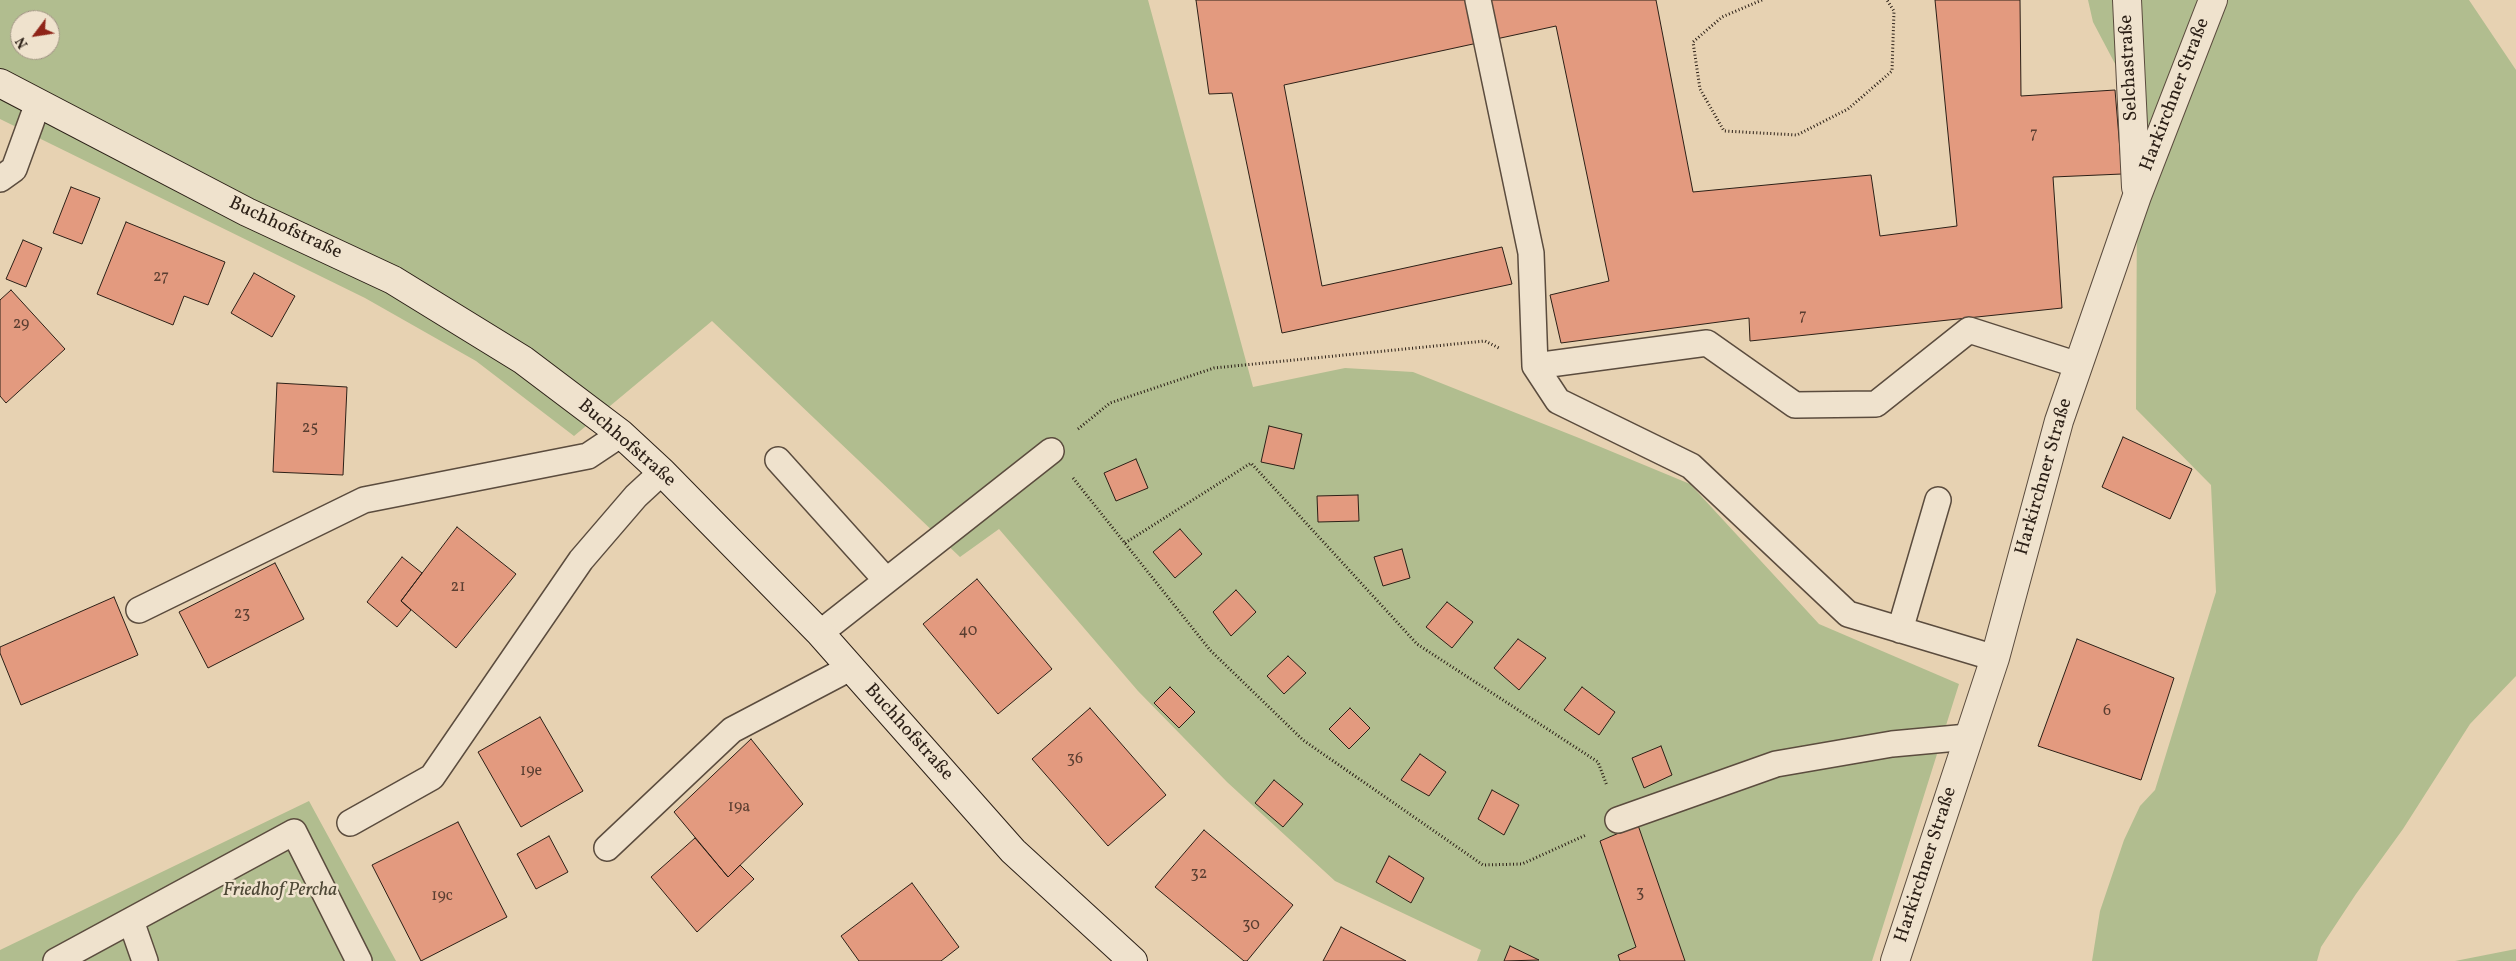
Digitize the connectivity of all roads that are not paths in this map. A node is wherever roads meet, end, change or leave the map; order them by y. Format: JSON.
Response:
{"nodes":[{"id":1,"x":1478,"y":0,"type":"edge"},
{"id":2,"x":2127,"y":0,"type":"edge"},
{"id":3,"x":2213,"y":0,"type":"edge"},
{"id":4,"x":0,"y":83,"type":"edge"},
{"id":5,"x":38,"y":103,"type":"junction"},
{"id":6,"x":0,"y":180,"type":"edge"},
{"id":7,"x":2137,"y":196,"type":"junction"},
{"id":8,"x":2078,"y":365,"type":"junction"},
{"id":9,"x":1535,"y":366,"type":"junction"},
{"id":10,"x":621,"y":434,"type":"junction"},
{"id":11,"x":1051,"y":450,"type":"road end"},
{"id":12,"x":778,"y":460,"type":"dead end"},
{"id":13,"x":662,"y":472,"type":"junction"},
{"id":14,"x":1938,"y":500,"type":"dead end"},
{"id":15,"x":886,"y":580,"type":"junction"},
{"id":16,"x":140,"y":610,"type":"dead end"},
{"id":17,"x":1900,"y":630,"type":"junction"},
{"id":18,"x":820,"y":633,"type":"junction"},
{"id":19,"x":1994,"y":658,"type":"junction"},
{"id":20,"x":850,"y":668,"type":"junction"},
{"id":21,"x":1968,"y":737,"type":"junction"},
{"id":22,"x":1618,"y":820,"type":"road end"},
{"id":23,"x":350,"y":823,"type":"dead end"},
{"id":24,"x":607,"y":848,"type":"dead end"},
{"id":25,"x":131,"y":921,"type":"junction"},
{"id":26,"x":56,"y":961,"type":"edge"},
{"id":27,"x":145,"y":961,"type":"edge"},
{"id":28,"x":359,"y":961,"type":"edge"},
{"id":29,"x":1132,"y":961,"type":"edge"},
{"id":30,"x":1895,"y":961,"type":"edge"}],
"edges":[{"from":1,"to":9,"type":"lane"},
{"from":2,"to":7,"type":"main road","name":"Selchastraße"},
{"from":3,"to":7,"type":"main road","name":"Harkirchner Straße"},
{"from":4,"to":5,"type":"main road","name":"Buchhofstraße"},
{"from":5,"to":6,"type":"lane"},
{"from":5,"to":10,"type":"main road","name":"Buchhofstraße"},
{"from":7,"to":8,"type":"main road","name":"Harkirchner Straße"},
{"from":8,"to":9,"type":"lane"},
{"from":8,"to":19,"type":"main road","name":"Harkirchner Straße"},
{"from":9,"to":17,"type":"lane"},
{"from":10,"to":13,"type":"main road","name":"Buchhofstraße"},
{"from":10,"to":16,"type":"lane"},
{"from":11,"to":15,"type":"lane"},
{"from":12,"to":15,"type":"lane"},
{"from":13,"to":18,"type":"main road","name":"Buchhofstraße"},
{"from":13,"to":23,"type":"lane"},
{"from":14,"to":17,"type":"lane"},
{"from":15,"to":18,"type":"lane"},
{"from":17,"to":19,"type":"lane"},
{"from":18,"to":20,"type":"main road","name":"Buchhofstraße"},
{"from":19,"to":21,"type":"main road","name":"Harkirchner Straße"},
{"from":20,"to":24,"type":"lane"},
{"from":20,"to":29,"type":"main road","name":"Buchhofstraße"},
{"from":21,"to":22,"type":"lane"},
{"from":21,"to":30,"type":"main road","name":"Harkirchner Straße"},
{"from":25,"to":26,"type":"lane"},
{"from":25,"to":27,"type":"lane"},
{"from":25,"to":28,"type":"lane"}]}
